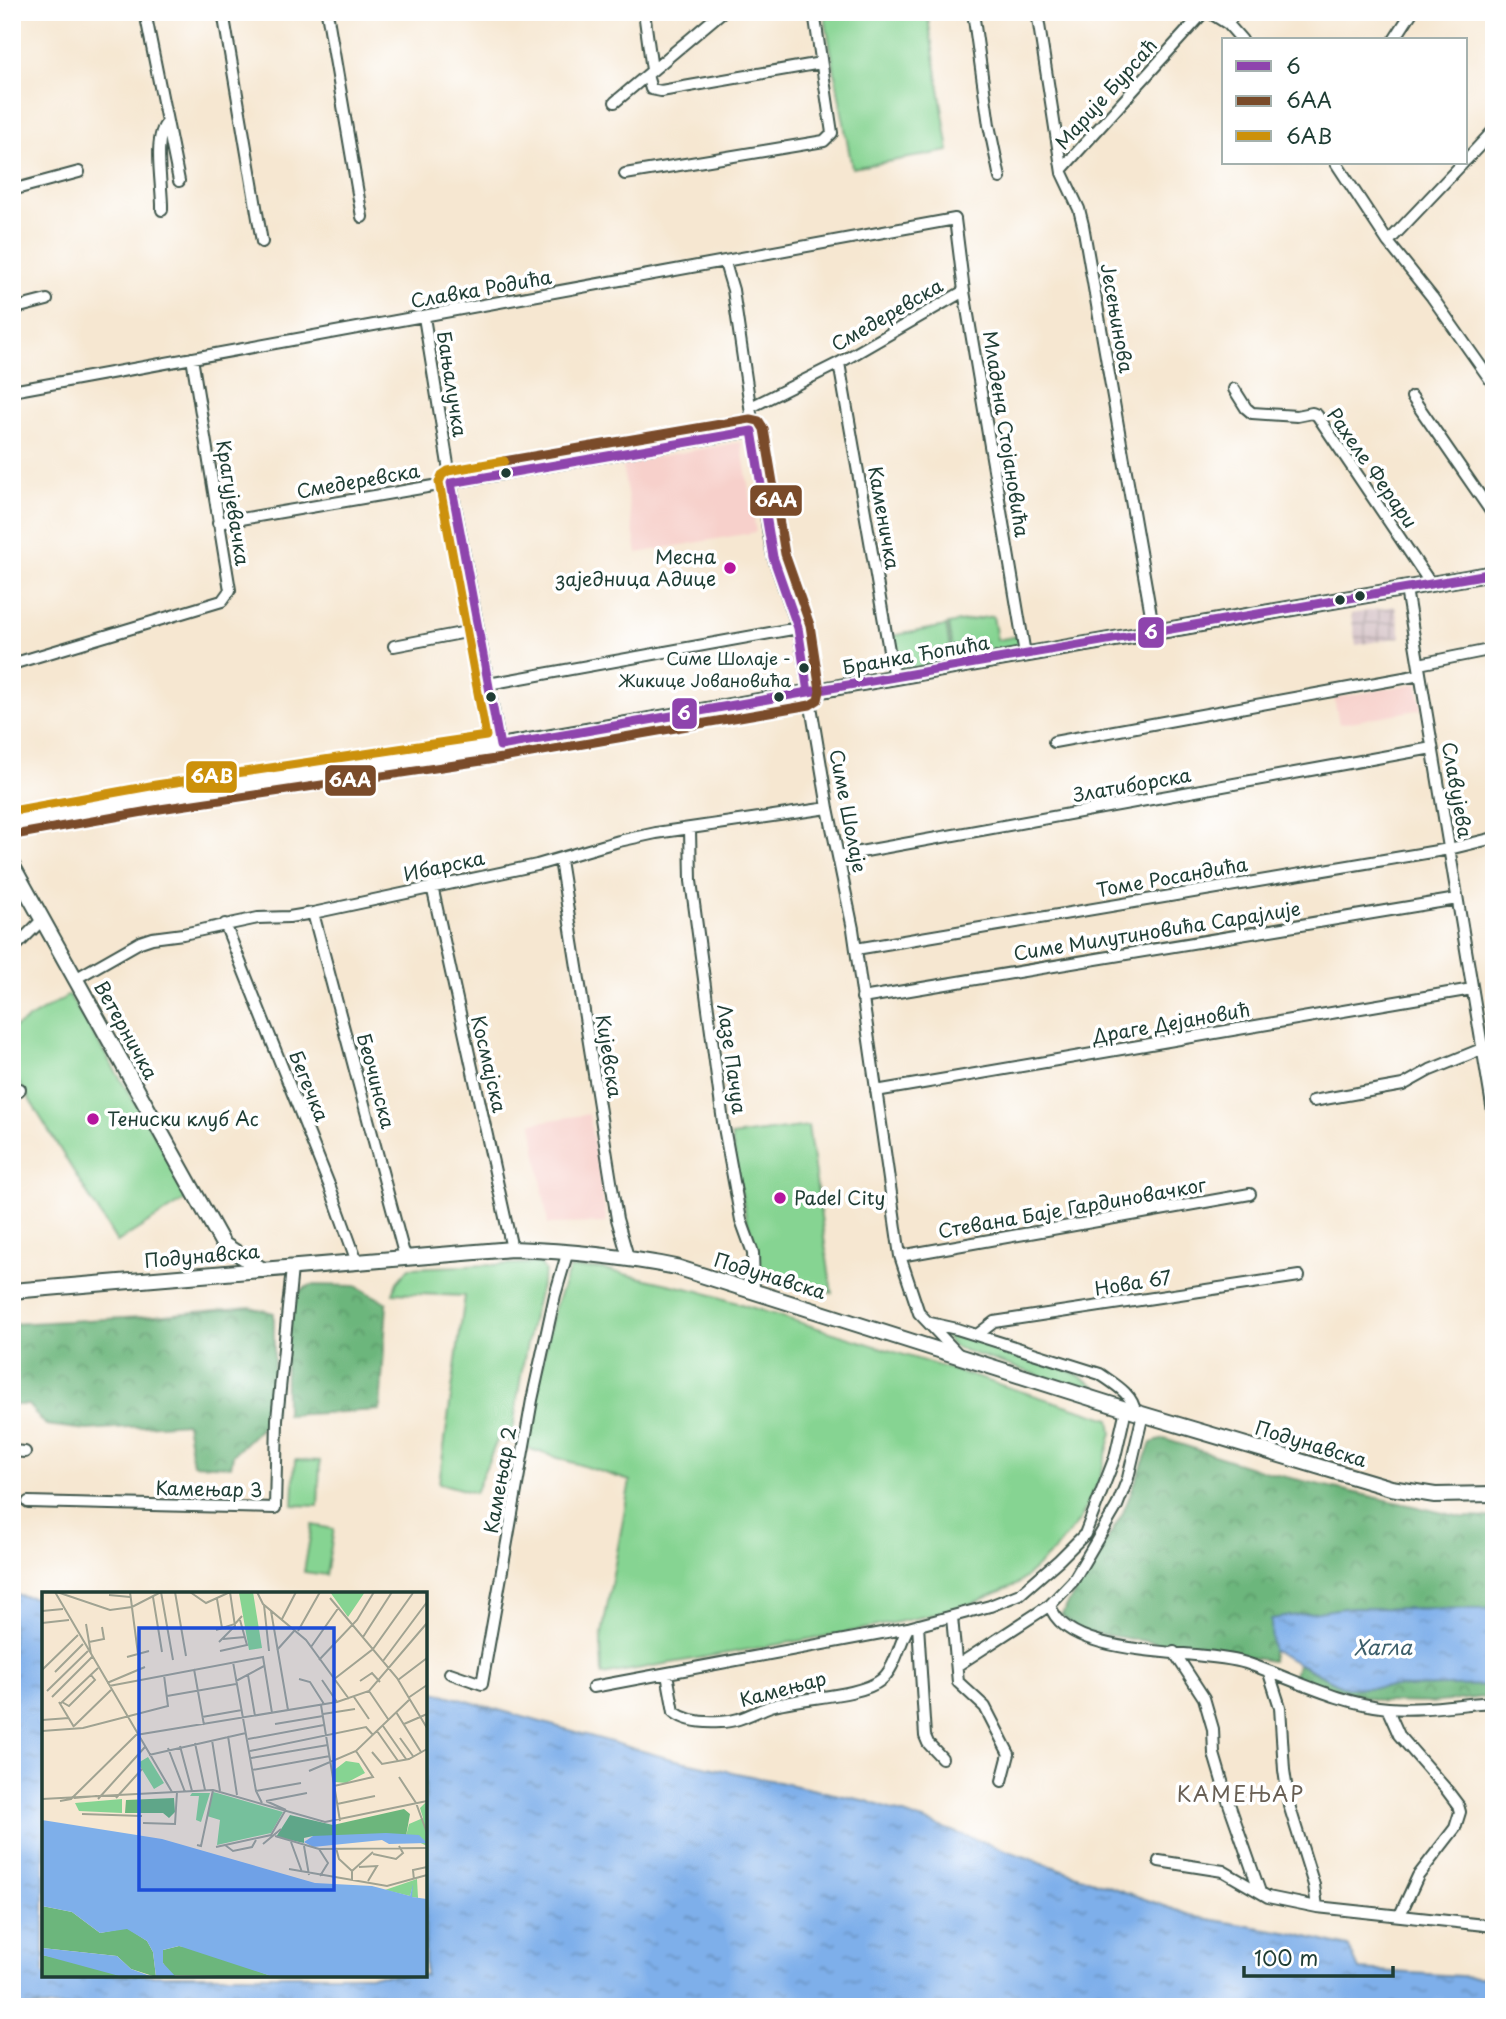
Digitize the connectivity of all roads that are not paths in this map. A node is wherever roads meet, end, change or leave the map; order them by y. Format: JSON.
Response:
{"nodes":[{"id":1,"x":145,"y":12,"type":"edge"},
{"id":2,"x":223,"y":12,"type":"edge"},
{"id":3,"x":327,"y":12,"type":"edge"},
{"id":4,"x":644,"y":12,"type":"edge"},
{"id":5,"x":722,"y":12,"type":"edge"},
{"id":6,"x":814,"y":12,"type":"edge"},
{"id":7,"x":972,"y":12,"type":"edge"},
{"id":8,"x":1037,"y":12,"type":"edge"},
{"id":9,"x":1207,"y":12,"type":"edge"},
{"id":10,"x":1235,"y":12,"type":"edge"},
{"id":11,"x":1412,"y":12,"type":"edge"},
{"id":12,"x":1228,"y":24,"type":"junction"},
{"id":13,"x":1240,"y":38,"type":"edge"},
{"id":14,"x":1395,"y":38,"type":"edge"},
{"id":15,"x":821,"y":63,"type":"junction"},
{"id":16,"x":650,"y":72,"type":"junction"},
{"id":17,"x":615,"y":102,"type":"dead end"},
{"id":18,"x":167,"y":123,"type":"junction"},
{"id":19,"x":1494,"y":130,"type":"edge"},
{"id":20,"x":1468,"y":157,"type":"edge"},
{"id":21,"x":1337,"y":164,"type":"edge"},
{"id":22,"x":1461,"y":164,"type":"edge"},
{"id":23,"x":1062,"y":169,"type":"junction"},
{"id":24,"x":79,"y":172,"type":"dead end"},
{"id":25,"x":625,"y":174,"type":"dead end"},
{"id":26,"x":1000,"y":178,"type":"dead end"},
{"id":27,"x":179,"y":181,"type":"dead end"},
{"id":28,"x":12,"y":190,"type":"edge"},
{"id":29,"x":162,"y":210,"type":"dead end"},
{"id":30,"x":362,"y":217,"type":"dead end"},
{"id":31,"x":955,"y":219,"type":"joint"},
{"id":32,"x":262,"y":242,"type":"dead end"},
{"id":33,"x":1388,"y":242,"type":"junction"},
{"id":34,"x":725,"y":262,"type":"junction"},
{"id":35,"x":964,"y":291,"type":"junction"},
{"id":36,"x":47,"y":300,"type":"dead end"},
{"id":37,"x":12,"y":309,"type":"edge"},
{"id":38,"x":424,"y":317,"type":"junction"},
{"id":39,"x":192,"y":358,"type":"junction"},
{"id":40,"x":839,"y":363,"type":"junction"},
{"id":41,"x":1494,"y":385,"type":"edge"},
{"id":42,"x":1234,"y":389,"type":"dead end"},
{"id":43,"x":12,"y":391,"type":"edge"},
{"id":44,"x":1412,"y":397,"type":"dead end"},
{"id":45,"x":751,"y":407,"type":"junction"},
{"id":46,"x":752,"y":431,"type":"junction"},
{"id":47,"x":451,"y":482,"type":"junction"},
{"id":48,"x":1494,"y":516,"type":"edge"},
{"id":49,"x":218,"y":523,"type":"junction"},
{"id":50,"x":1494,"y":573,"type":"edge"},
{"id":51,"x":1431,"y":584,"type":"junction"},
{"id":52,"x":1406,"y":589,"type":"junction"},
{"id":53,"x":799,"y":628,"type":"junction"},
{"id":54,"x":477,"y":630,"type":"junction"},
{"id":55,"x":1154,"y":632,"type":"junction"},
{"id":56,"x":394,"y":646,"type":"dead end"},
{"id":57,"x":1494,"y":649,"type":"edge"},
{"id":58,"x":1025,"y":654,"type":"junction"},
{"id":59,"x":12,"y":664,"type":"edge"},
{"id":60,"x":1420,"y":669,"type":"junction"},
{"id":61,"x":894,"y":679,"type":"junction"},
{"id":62,"x":488,"y":684,"type":"junction"},
{"id":63,"x":808,"y":693,"type":"junction"},
{"id":64,"x":1054,"y":742,"type":"dead end"},
{"id":65,"x":500,"y":746,"type":"junction"},
{"id":66,"x":1432,"y":748,"type":"junction"},
{"id":67,"x":828,"y":808,"type":"junction"},
{"id":68,"x":12,"y":823,"type":"edge"},
{"id":69,"x":690,"y":830,"type":"junction"},
{"id":70,"x":1494,"y":838,"type":"edge"},
{"id":71,"x":1449,"y":849,"type":"junction"},
{"id":72,"x":838,"y":856,"type":"junction"},
{"id":73,"x":560,"y":860,"type":"junction"},
{"id":74,"x":12,"y":865,"type":"edge"},
{"id":75,"x":432,"y":886,"type":"junction"},
{"id":76,"x":1457,"y":899,"type":"junction"},
{"id":77,"x":313,"y":913,"type":"junction"},
{"id":78,"x":42,"y":920,"type":"junction"},
{"id":79,"x":225,"y":925,"type":"junction"},
{"id":80,"x":856,"y":948,"type":"junction"},
{"id":81,"x":12,"y":950,"type":"edge"},
{"id":82,"x":75,"y":979,"type":"junction"},
{"id":83,"x":1472,"y":989,"type":"junction"},
{"id":84,"x":862,"y":998,"type":"junction"},
{"id":85,"x":1489,"y":1047,"type":"edge"},
{"id":86,"x":876,"y":1091,"type":"junction"},
{"id":87,"x":1313,"y":1101,"type":"dead end"},
{"id":88,"x":1494,"y":1118,"type":"edge"},
{"id":89,"x":1250,"y":1194,"type":"dead end"},
{"id":90,"x":512,"y":1249,"type":"junction"},
{"id":91,"x":568,"y":1251,"type":"junction"},
{"id":92,"x":900,"y":1256,"type":"junction"},
{"id":93,"x":628,"y":1257,"type":"junction"},
{"id":94,"x":407,"y":1258,"type":"junction"},
{"id":95,"x":357,"y":1262,"type":"junction"},
{"id":96,"x":292,"y":1268,"type":"junction"},
{"id":97,"x":264,"y":1270,"type":"junction"},
{"id":98,"x":1299,"y":1276,"type":"dead end"},
{"id":99,"x":12,"y":1291,"type":"edge"},
{"id":100,"x":754,"y":1291,"type":"junction"},
{"id":101,"x":930,"y":1323,"type":"junction"},
{"id":102,"x":978,"y":1335,"type":"junction"},
{"id":103,"x":958,"y":1354,"type":"junction"},
{"id":104,"x":1135,"y":1412,"type":"junction"},
{"id":105,"x":12,"y":1451,"type":"edge"},
{"id":106,"x":25,"y":1452,"type":"dead end"},
{"id":107,"x":1494,"y":1494,"type":"edge"},
{"id":108,"x":28,"y":1502,"type":"dead end"},
{"id":109,"x":1051,"y":1605,"type":"junction"},
{"id":110,"x":951,"y":1617,"type":"junction"},
{"id":111,"x":913,"y":1626,"type":"junction"},
{"id":112,"x":1174,"y":1652,"type":"junction"},
{"id":113,"x":958,"y":1665,"type":"junction"},
{"id":114,"x":1269,"y":1673,"type":"junction"},
{"id":115,"x":450,"y":1674,"type":"dead end"},
{"id":116,"x":667,"y":1674,"type":"junction"},
{"id":117,"x":593,"y":1687,"type":"dead end"},
{"id":118,"x":1494,"y":1702,"type":"edge"},
{"id":119,"x":1387,"y":1708,"type":"junction"},
{"id":120,"x":942,"y":1758,"type":"dead end"},
{"id":121,"x":1002,"y":1781,"type":"dead end"},
{"id":122,"x":1159,"y":1861,"type":"dead end"},
{"id":123,"x":1260,"y":1892,"type":"junction"},
{"id":124,"x":1317,"y":1907,"type":"junction"},
{"id":125,"x":1400,"y":1915,"type":"junction"},
{"id":126,"x":1494,"y":1926,"type":"edge"}],
"edges":[{"from":1,"to":18,"type":"street"},
{"from":2,"to":32,"type":"street"},
{"from":3,"to":30,"type":"street"},
{"from":4,"to":16,"type":"street"},
{"from":5,"to":16,"type":"street"},
{"from":6,"to":15,"type":"street"},
{"from":7,"to":26,"type":"street"},
{"from":8,"to":23,"type":"street","name":"Јесењинова"},
{"from":9,"to":12,"type":"street","name":"Марије Бурсаћ"},
{"from":9,"to":23,"type":"street","name":"Марије Бурсаћ"},
{"from":10,"to":12,"type":"street"},
{"from":11,"to":14,"type":"street"},
{"from":12,"to":13,"type":"street","name":"Марије Бурсаћ"},
{"from":15,"to":16,"type":"street"},
{"from":15,"to":25,"type":"street"},
{"from":16,"to":17,"type":"street"},
{"from":18,"to":27,"type":"street"},
{"from":18,"to":29,"type":"street"},
{"from":19,"to":20,"type":"street"},
{"from":21,"to":33,"type":"street"},
{"from":22,"to":33,"type":"street"},
{"from":23,"to":55,"type":"street","name":"Јесењинова"},
{"from":24,"to":28,"type":"street"},
{"from":31,"to":34,"type":"street","name":"Славка Родића"},
{"from":31,"to":35,"type":"street","name":"Младена Стојановића"},
{"from":33,"to":41,"type":"street"},
{"from":34,"to":38,"type":"street","name":"Славка Родића"},
{"from":34,"to":45,"type":"street","name":"Симе Шолаје"},
{"from":35,"to":40,"type":"street","name":"Смедеревска"},
{"from":35,"to":58,"type":"street","name":"Младена Стојановића"},
{"from":36,"to":37,"type":"street"},
{"from":38,"to":39,"type":"street","name":"Славка Родића"},
{"from":38,"to":47,"type":"street","name":"Бањалучка"},
{"from":39,"to":43,"type":"street","name":"Славка Родића"},
{"from":39,"to":49,"type":"street","name":"Крагујевачка"},
{"from":40,"to":45,"type":"street","name":"Смедеревска"},
{"from":40,"to":61,"type":"street","name":"Каменичка"},
{"from":42,"to":51,"type":"street","name":"Рахеле Ферари"},
{"from":44,"to":48,"type":"street"},
{"from":45,"to":46,"type":"street","name":"Симе Шолаје"},
{"from":46,"to":47,"type":"street","name":"Смедеревска"},
{"from":46,"to":53,"type":"street","name":"Симе Шолаје"},
{"from":47,"to":49,"type":"street","name":"Смедеревска"},
{"from":47,"to":54,"type":"street","name":"Бањалучка"},
{"from":49,"to":59,"type":"street","name":"Крагујевачка"},
{"from":50,"to":51,"type":"street","name":"Бранка Ћопића"},
{"from":51,"to":52,"type":"street","name":"Бранка Ћопића"},
{"from":52,"to":55,"type":"street","name":"Бранка Ћопића"},
{"from":52,"to":60,"type":"street","name":"Славујева"},
{"from":53,"to":62,"type":"street"},
{"from":53,"to":63,"type":"street","name":"Симе Шолаје"},
{"from":54,"to":56,"type":"street"},
{"from":54,"to":62,"type":"street","name":"Бањалучка"},
{"from":55,"to":58,"type":"street","name":"Бранка Ћопића"},
{"from":57,"to":60,"type":"street"},
{"from":58,"to":61,"type":"street","name":"Бранка Ћопића"},
{"from":60,"to":64,"type":"street"},
{"from":60,"to":66,"type":"street","name":"Славујева"},
{"from":61,"to":63,"type":"street","name":"Бранка Ћопића"},
{"from":62,"to":65,"type":"street","name":"Бањалучка"},
{"from":63,"to":65,"type":"street","name":"Бранка Ћопића"},
{"from":63,"to":67,"type":"street","name":"Симе Шолаје"},
{"from":65,"to":68,"type":"street","name":"Бранка Ћопића"},
{"from":66,"to":71,"type":"street","name":"Славујева"},
{"from":66,"to":72,"type":"street","name":"Златиборска"},
{"from":67,"to":69,"type":"street","name":"Ибарска"},
{"from":67,"to":72,"type":"street","name":"Симе Шолаје"},
{"from":69,"to":73,"type":"street","name":"Ибарска"},
{"from":69,"to":100,"type":"street","name":"Лазе Пачуа"},
{"from":70,"to":71,"type":"street","name":"Томе Росандића"},
{"from":71,"to":76,"type":"street","name":"Славујева"},
{"from":71,"to":80,"type":"street","name":"Томе Росандића"},
{"from":72,"to":80,"type":"street","name":"Симе Шолаје"},
{"from":73,"to":75,"type":"street","name":"Ибарска"},
{"from":73,"to":93,"type":"street","name":"Кијевска"},
{"from":74,"to":78,"type":"street","name":"Ветерничка"},
{"from":75,"to":77,"type":"street","name":"Ибарска"},
{"from":75,"to":90,"type":"street","name":"Космајска"},
{"from":76,"to":83,"type":"street","name":"Славујева"},
{"from":76,"to":84,"type":"street","name":"Симе Милутиновића Сарајлије"},
{"from":77,"to":79,"type":"street","name":"Ибарска"},
{"from":77,"to":94,"type":"street","name":"Беочинска"},
{"from":78,"to":81,"type":"street"},
{"from":78,"to":82,"type":"street","name":"Ветерничка"},
{"from":79,"to":82,"type":"street","name":"Ибарска"},
{"from":79,"to":95,"type":"street","name":"Бегечка"},
{"from":80,"to":84,"type":"street","name":"Симе Шолаје"},
{"from":82,"to":97,"type":"street","name":"Ветерничка"},
{"from":83,"to":85,"type":"street","name":"Славујева"},
{"from":83,"to":86,"type":"street","name":"Драге Дејановић"},
{"from":84,"to":86,"type":"street","name":"Симе Шолаје"},
{"from":85,"to":87,"type":"street"},
{"from":85,"to":88,"type":"street","name":"Славујева"},
{"from":86,"to":92,"type":"street","name":"Симе Шолаје"},
{"from":89,"to":92,"type":"street","name":"Стевана Баје Гардиновачког"},
{"from":90,"to":91,"type":"street","name":"Подунавска"},
{"from":90,"to":94,"type":"street","name":"Подунавска"},
{"from":91,"to":93,"type":"street","name":"Подунавска"},
{"from":91,"to":115,"type":"street","name":"Камењар 2"},
{"from":92,"to":101,"type":"street","name":"Симе Шолаје"},
{"from":93,"to":100,"type":"street","name":"Подунавска"},
{"from":94,"to":95,"type":"street","name":"Подунавска"},
{"from":95,"to":96,"type":"street","name":"Подунавска"},
{"from":96,"to":97,"type":"street","name":"Подунавска"},
{"from":96,"to":108,"type":"street","name":"Камењар 3"},
{"from":97,"to":99,"type":"street","name":"Подунавска"},
{"from":98,"to":102,"type":"street","name":"Нова 67"},
{"from":100,"to":103,"type":"street","name":"Подунавска"},
{"from":101,"to":102,"type":"street"},
{"from":101,"to":103,"type":"street","name":"Симе Шолаје"},
{"from":102,"to":104,"type":"street"},
{"from":103,"to":104,"type":"street","name":"Подунавска"},
{"from":104,"to":107,"type":"street","name":"Подунавска"},
{"from":104,"to":109,"type":"street"},
{"from":104,"to":110,"type":"street","name":"Камењар"},
{"from":105,"to":106,"type":"street"},
{"from":109,"to":112,"type":"street"},
{"from":109,"to":113,"type":"street"},
{"from":110,"to":111,"type":"street","name":"Камењар"},
{"from":110,"to":113,"type":"street"},
{"from":111,"to":116,"type":"street","name":"Камењар"},
{"from":111,"to":116,"type":"street","name":"Камењар"},
{"from":111,"to":120,"type":"street"},
{"from":112,"to":114,"type":"street"},
{"from":112,"to":123,"type":"street"},
{"from":113,"to":121,"type":"street"},
{"from":114,"to":119,"type":"street"},
{"from":114,"to":124,"type":"street"},
{"from":116,"to":117,"type":"street","name":"Камењар"},
{"from":118,"to":119,"type":"street"},
{"from":119,"to":125,"type":"street"},
{"from":122,"to":123,"type":"street"},
{"from":123,"to":124,"type":"street"},
{"from":124,"to":125,"type":"street"},
{"from":125,"to":126,"type":"street"}]}
